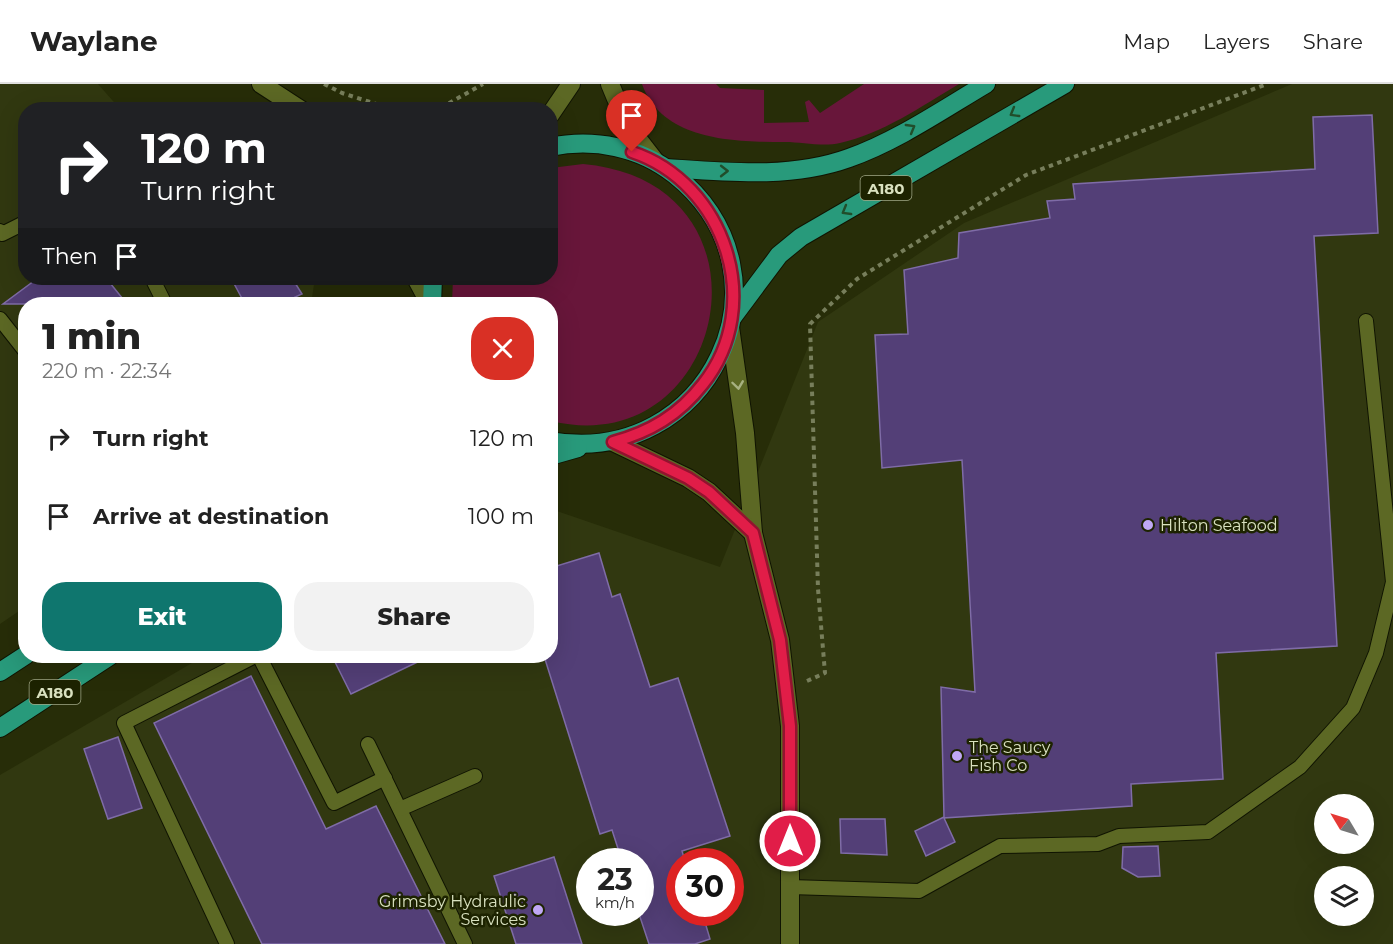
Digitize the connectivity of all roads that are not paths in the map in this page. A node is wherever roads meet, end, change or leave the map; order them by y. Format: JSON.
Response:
{"nodes":[{"id":1,"x":261,"y":84,"type":"edge"},
{"id":2,"x":571,"y":84,"type":"edge"},
{"id":3,"x":610,"y":84,"type":"edge"},
{"id":4,"x":986,"y":84,"type":"edge"},
{"id":5,"x":1065,"y":84,"type":"edge"},
{"id":6,"x":289,"y":102,"type":"edge"},
{"id":7,"x":558,"y":103,"type":"edge"},
{"id":8,"x":558,"y":146,"type":"edge"},
{"id":9,"x":660,"y":165,"type":"junction"},
{"id":10,"x":18,"y":226,"type":"edge"},
{"id":11,"x":0,"y":231,"type":"edge"},
{"id":12,"x":0,"y":319,"type":"edge"},
{"id":13,"x":1366,"y":321,"type":"dead end"},
{"id":14,"x":731,"y":323,"type":"junction"},
{"id":15,"x":18,"y":342,"type":"edge"},
{"id":16,"x":558,"y":442,"type":"edge"},
{"id":17,"x":613,"y":442,"type":"junction"},
{"id":18,"x":592,"y":445,"type":"junction"},
{"id":19,"x":558,"y":454,"type":"edge"},
{"id":20,"x":753,"y":533,"type":"junction"},
{"id":21,"x":18,"y":660,"type":"edge"},
{"id":22,"x":99,"y":663,"type":"edge"},
{"id":23,"x":243,"y":663,"type":"edge"},
{"id":24,"x":261,"y":663,"type":"edge"},
{"id":25,"x":0,"y":672,"type":"edge"},
{"id":26,"x":0,"y":728,"type":"edge"},
{"id":27,"x":368,"y":744,"type":"dead end"},
{"id":28,"x":475,"y":776,"type":"dead end"},
{"id":29,"x":385,"y":778,"type":"junction"},
{"id":30,"x":400,"y":809,"type":"junction"},
{"id":31,"x":790,"y":887,"type":"junction"},
{"id":32,"x":227,"y":944,"type":"edge"},
{"id":33,"x":465,"y":944,"type":"edge"},
{"id":34,"x":790,"y":944,"type":"edge"}],
"edges":[{"from":1,"to":6,"type":"street"},
{"from":2,"to":7,"type":"street"},
{"from":3,"to":9,"type":"street"},
{"from":9,"to":4,"type":"highway","number":"A180","one_way":true},
{"from":5,"to":14,"type":"highway","number":"A180","one_way":true},
{"from":8,"to":9,"type":"highway","number":"A180"},
{"from":9,"to":14,"type":"highway","number":"A180"},
{"from":10,"to":11,"type":"lane"},
{"from":12,"to":15,"type":"lane"},
{"from":13,"to":31,"type":"lane"},
{"from":14,"to":17,"type":"highway","number":"A180"},
{"from":14,"to":20,"type":"street","one_way":true},
{"from":16,"to":18,"type":"highway","number":"A180"},
{"from":17,"to":18,"type":"highway","number":"A180"},
{"from":17,"to":20,"type":"street"},
{"from":18,"to":19,"type":"highway","number":"A180"},
{"from":20,"to":31,"type":"street"},
{"from":21,"to":25,"type":"highway","number":"A180"},
{"from":22,"to":26,"type":"highway","number":"A180"},
{"from":23,"to":32,"type":"lane"},
{"from":24,"to":29,"type":"lane"},
{"from":27,"to":29,"type":"lane"},
{"from":28,"to":30,"type":"lane"},
{"from":29,"to":30,"type":"lane"},
{"from":30,"to":33,"type":"lane"},
{"from":31,"to":34,"type":"street"}]}
